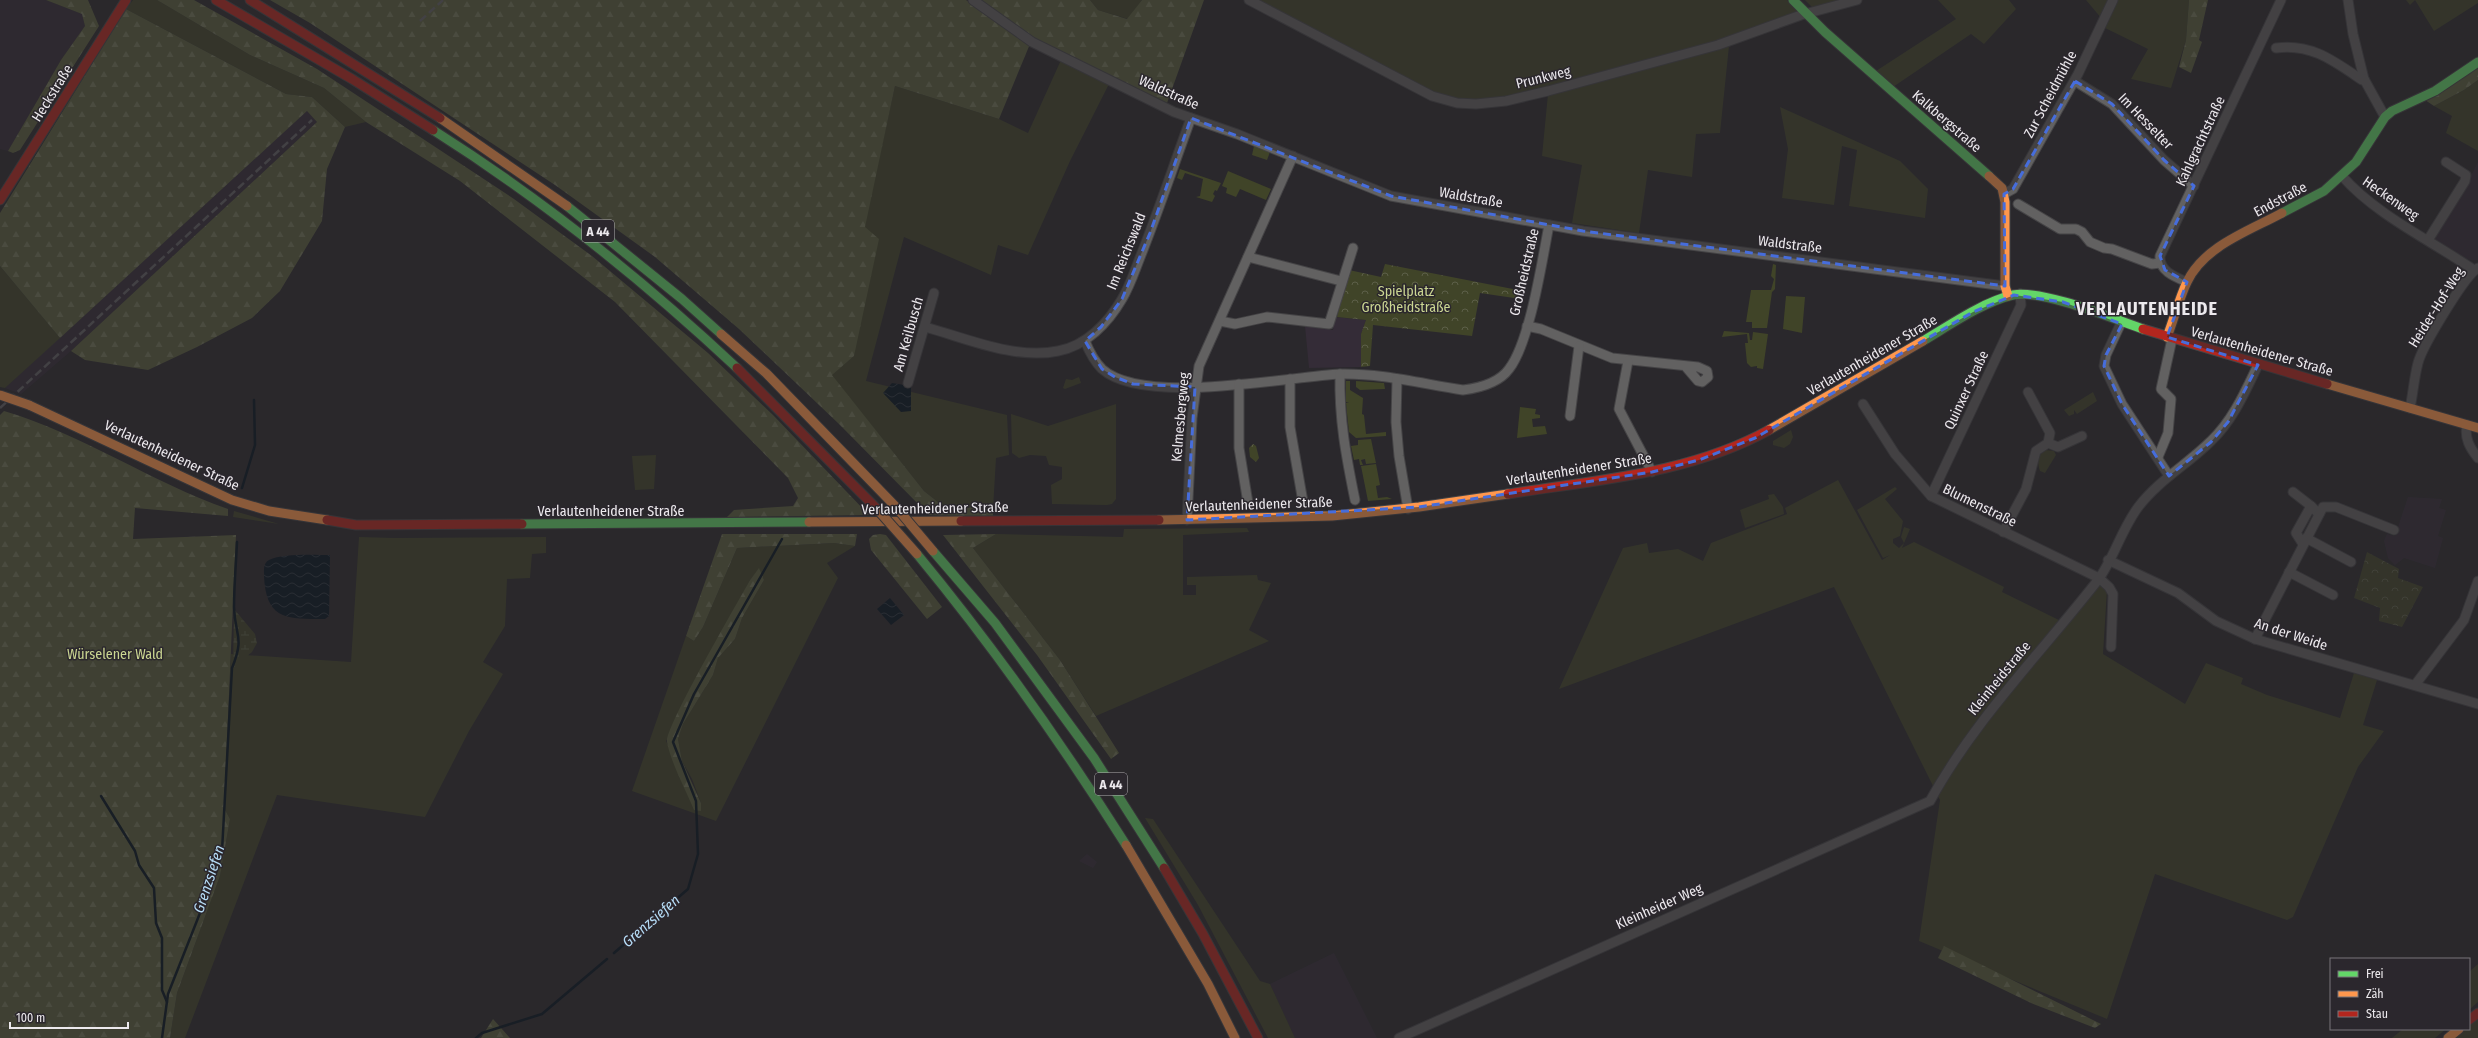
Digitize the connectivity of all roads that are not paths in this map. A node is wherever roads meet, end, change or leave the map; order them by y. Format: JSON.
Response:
{"nodes":[{"id":1,"x":126,"y":0,"type":"edge"},
{"id":2,"x":216,"y":0,"type":"edge"},
{"id":3,"x":250,"y":0,"type":"edge"},
{"id":4,"x":973,"y":0,"type":"edge"},
{"id":5,"x":1249,"y":0,"type":"edge"},
{"id":6,"x":1793,"y":0,"type":"edge"},
{"id":7,"x":1857,"y":0,"type":"edge"},
{"id":8,"x":2113,"y":0,"type":"edge"},
{"id":9,"x":2281,"y":0,"type":"edge"},
{"id":10,"x":2348,"y":0,"type":"edge"},
{"id":11,"x":1806,"y":14,"type":"junction"},
{"id":12,"x":2276,"y":48,"type":"dead end"},
{"id":13,"x":2478,"y":62,"type":"edge"},
{"id":14,"x":2364,"y":79,"type":"junction"},
{"id":15,"x":2075,"y":80,"type":"junction"},
{"id":16,"x":2385,"y":117,"type":"junction"},
{"id":17,"x":1190,"y":118,"type":"junction"},
{"id":18,"x":1293,"y":156,"type":"junction"},
{"id":19,"x":2446,"y":162,"type":"dead end"},
{"id":20,"x":2342,"y":176,"type":"junction"},
{"id":21,"x":2194,"y":186,"type":"junction"},
{"id":22,"x":2004,"y":194,"type":"junction"},
{"id":23,"x":0,"y":200,"type":"edge"},
{"id":24,"x":2018,"y":204,"type":"dead end"},
{"id":25,"x":1549,"y":225,"type":"junction"},
{"id":26,"x":2428,"y":240,"type":"junction"},
{"id":27,"x":1353,"y":248,"type":"dead end"},
{"id":28,"x":1248,"y":257,"type":"junction"},
{"id":29,"x":2160,"y":263,"type":"junction"},
{"id":30,"x":2476,"y":269,"type":"edge"},
{"id":31,"x":1341,"y":281,"type":"junction"},
{"id":32,"x":2187,"y":282,"type":"junction"},
{"id":33,"x":2005,"y":286,"type":"junction"},
{"id":34,"x":934,"y":293,"type":"dead end"},
{"id":35,"x":2020,"y":294,"type":"junction"},
{"id":36,"x":2008,"y":296,"type":"junction"},
{"id":37,"x":1220,"y":321,"type":"junction"},
{"id":38,"x":2121,"y":323,"type":"junction"},
{"id":39,"x":1527,"y":326,"type":"junction"},
{"id":40,"x":925,"y":327,"type":"junction"},
{"id":41,"x":2169,"y":338,"type":"junction"},
{"id":42,"x":1085,"y":341,"type":"junction"},
{"id":43,"x":1579,"y":346,"type":"junction"},
{"id":44,"x":1628,"y":361,"type":"junction"},
{"id":45,"x":2258,"y":365,"type":"junction"},
{"id":46,"x":1686,"y":367,"type":"dead end"},
{"id":47,"x":1340,"y":374,"type":"junction"},
{"id":48,"x":1290,"y":379,"type":"junction"},
{"id":49,"x":1397,"y":379,"type":"junction"},
{"id":50,"x":908,"y":383,"type":"dead end"},
{"id":51,"x":1239,"y":384,"type":"junction"},
{"id":52,"x":1195,"y":387,"type":"junction"},
{"id":53,"x":2028,"y":392,"type":"dead end"},
{"id":54,"x":0,"y":395,"type":"edge"},
{"id":55,"x":1863,"y":404,"type":"dead end"},
{"id":56,"x":2410,"y":408,"type":"junction"},
{"id":57,"x":1570,"y":416,"type":"dead end"},
{"id":58,"x":2468,"y":425,"type":"junction"},
{"id":59,"x":2478,"y":428,"type":"edge"},
{"id":60,"x":2082,"y":436,"type":"dead end"},
{"id":61,"x":2048,"y":443,"type":"junction"},
{"id":62,"x":2158,"y":457,"type":"junction"},
{"id":63,"x":2478,"y":458,"type":"edge"},
{"id":64,"x":1652,"y":472,"type":"junction"},
{"id":65,"x":2169,"y":476,"type":"junction"},
{"id":66,"x":2293,"y":492,"type":"dead end"},
{"id":67,"x":1931,"y":496,"type":"junction"},
{"id":68,"x":1355,"y":500,"type":"dead end"},
{"id":69,"x":1303,"y":502,"type":"dead end"},
{"id":70,"x":1248,"y":503,"type":"dead end"},
{"id":71,"x":2311,"y":506,"type":"junction"},
{"id":72,"x":1408,"y":509,"type":"junction"},
{"id":73,"x":2319,"y":514,"type":"junction"},
{"id":74,"x":1187,"y":520,"type":"junction"},
{"id":75,"x":2394,"y":530,"type":"dead end"},
{"id":76,"x":2003,"y":532,"type":"junction"},
{"id":77,"x":2305,"y":541,"type":"junction"},
{"id":78,"x":2108,"y":560,"type":"junction"},
{"id":79,"x":2351,"y":562,"type":"dead end"},
{"id":80,"x":2289,"y":572,"type":"junction"},
{"id":81,"x":2099,"y":578,"type":"junction"},
{"id":82,"x":2478,"y":581,"type":"edge"},
{"id":83,"x":2333,"y":595,"type":"dead end"},
{"id":84,"x":2255,"y":639,"type":"junction"},
{"id":85,"x":2111,"y":647,"type":"dead end"},
{"id":86,"x":2415,"y":685,"type":"junction"},
{"id":87,"x":2478,"y":704,"type":"edge"},
{"id":88,"x":1930,"y":801,"type":"joint"},
{"id":89,"x":2478,"y":1013,"type":"edge"},
{"id":90,"x":2470,"y":1019,"type":"edge"},
{"id":91,"x":2458,"y":1030,"type":"edge"},
{"id":92,"x":1235,"y":1038,"type":"edge"},
{"id":93,"x":1258,"y":1038,"type":"edge"},
{"id":94,"x":1398,"y":1038,"type":"edge"},
{"id":95,"x":2448,"y":1038,"type":"edge"}],
"edges":[{"from":1,"to":23,"type":"main road","name":"Heckstraße"},
{"from":2,"to":92,"type":"main road","number":"A 44","bridge":true},
{"from":3,"to":93,"type":"main road","number":"A 44","bridge":true},
{"from":4,"to":17,"type":"street","name":"Waldstraße"},
{"from":5,"to":11,"type":"street","name":"Prunkweg"},
{"from":6,"to":11,"type":"main road","name":"Kalkbergstraße"},
{"from":7,"to":11,"type":"street","name":"Prunkweg"},
{"from":8,"to":15,"type":"street","name":"Zur Scheidmühle"},
{"from":9,"to":21,"type":"street","name":"Kahlgrachtstraße"},
{"from":10,"to":14,"type":"street"},
{"from":11,"to":22,"type":"main road","name":"Kalkbergstraße"},
{"from":12,"to":14,"type":"street"},
{"from":13,"to":16,"type":"main road"},
{"from":14,"to":16,"type":"street"},
{"from":15,"to":21,"type":"street","name":"Im Hesselter"},
{"from":15,"to":22,"type":"street","name":"Zur Scheidmühle"},
{"from":16,"to":20,"type":"main road","name":"Endstraße"},
{"from":17,"to":18,"type":"street","name":"Waldstraße"},
{"from":17,"to":42,"type":"street","name":"Im Reichswald"},
{"from":18,"to":25,"type":"street","name":"Waldstraße"},
{"from":18,"to":28,"type":"street","name":"Kelmesbergweg"},
{"from":19,"to":26,"type":"street"},
{"from":20,"to":26,"type":"street","name":"Heckenweg"},
{"from":20,"to":32,"type":"main road","name":"Endstraße"},
{"from":21,"to":29,"type":"street","name":"Kahlgrachtstraße"},
{"from":22,"to":33,"type":"main road"},
{"from":24,"to":29,"type":"street"},
{"from":25,"to":33,"type":"street","name":"Waldstraße"},
{"from":25,"to":39,"type":"street","name":"Großheidstraße"},
{"from":26,"to":30,"type":"street","name":"Heckenweg"},
{"from":27,"to":31,"type":"street"},
{"from":28,"to":31,"type":"street"},
{"from":28,"to":37,"type":"street","name":"Kelmesbergweg"},
{"from":29,"to":32,"type":"street"},
{"from":30,"to":56,"type":"street","name":"Heider-Hof-Weg"},
{"from":31,"to":37,"type":"street"},
{"from":32,"to":41,"type":"main road","name":"Endstraße"},
{"from":33,"to":36,"type":"main road"},
{"from":34,"to":40,"type":"street","name":"Am Keilbusch"},
{"from":35,"to":36,"type":"main road","name":"Verlautenheidener Straße"},
{"from":35,"to":38,"type":"main road","name":"Verlautenheidener Straße"},
{"from":35,"to":67,"type":"street","name":"Quinxer Straße"},
{"from":36,"to":64,"type":"main road","name":"Verlautenheidener Straße"},
{"from":37,"to":52,"type":"street","name":"Kelmesbergweg"},
{"from":38,"to":41,"type":"main road","name":"Verlautenheidener Straße"},
{"from":38,"to":62,"type":"street"},
{"from":39,"to":43,"type":"street","name":"Großheidstraße"},
{"from":39,"to":49,"type":"street","name":"Großheidstraße"},
{"from":40,"to":42,"type":"street","name":"Im Reichswald"},
{"from":40,"to":50,"type":"street","name":"Am Keilbusch"},
{"from":41,"to":45,"type":"main road","name":"Verlautenheidener Straße"},
{"from":41,"to":62,"type":"street"},
{"from":42,"to":52,"type":"street","name":"Großheidstraße"},
{"from":43,"to":44,"type":"street","name":"Großheidstraße"},
{"from":43,"to":57,"type":"street"},
{"from":44,"to":46,"type":"street","name":"Großheidstraße"},
{"from":44,"to":64,"type":"street"},
{"from":45,"to":56,"type":"main road","name":"Verlautenheidener Straße"},
{"from":45,"to":65,"type":"street","name":"Kleinheidstraße"},
{"from":47,"to":48,"type":"street","name":"Großheidstraße"},
{"from":47,"to":49,"type":"street","name":"Großheidstraße"},
{"from":47,"to":68,"type":"street"},
{"from":48,"to":51,"type":"street","name":"Großheidstraße"},
{"from":48,"to":69,"type":"street"},
{"from":49,"to":72,"type":"street"},
{"from":51,"to":52,"type":"street","name":"Großheidstraße"},
{"from":51,"to":70,"type":"street"},
{"from":52,"to":74,"type":"street","name":"Kelmesbergweg"},
{"from":53,"to":61,"type":"street"},
{"from":54,"to":74,"type":"main road","name":"Verlautenheidener Straße","bridge":true},
{"from":55,"to":67,"type":"street","name":"Blumenstraße"},
{"from":56,"to":58,"type":"main road","name":"Verlautenheidener Straße"},
{"from":58,"to":59,"type":"main road","name":"Verlautenheidener Straße"},
{"from":58,"to":63,"type":"street"},
{"from":60,"to":61,"type":"street"},
{"from":61,"to":76,"type":"street"},
{"from":62,"to":65,"type":"street"},
{"from":64,"to":72,"type":"main road","name":"Verlautenheidener Straße"},
{"from":65,"to":78,"type":"street","name":"Kleinheidstraße"},
{"from":66,"to":71,"type":"street"},
{"from":67,"to":76,"type":"street","name":"Blumenstraße"},
{"from":71,"to":73,"type":"street"},
{"from":71,"to":77,"type":"street"},
{"from":72,"to":74,"type":"main road","name":"Verlautenheidener Straße"},
{"from":73,"to":75,"type":"street"},
{"from":73,"to":77,"type":"street"},
{"from":76,"to":81,"type":"street","name":"Blumenstraße"},
{"from":77,"to":79,"type":"street"},
{"from":77,"to":80,"type":"street"},
{"from":78,"to":81,"type":"street","name":"Kleinheidstraße"},
{"from":78,"to":84,"type":"street","name":"An der Weide"},
{"from":80,"to":83,"type":"street"},
{"from":80,"to":84,"type":"street"},
{"from":81,"to":85,"type":"street"},
{"from":81,"to":88,"type":"street","name":"Kleinheidstraße"},
{"from":82,"to":86,"type":"street"},
{"from":84,"to":86,"type":"street","name":"An der Weide"},
{"from":86,"to":87,"type":"street","name":"An der Weide"},
{"from":88,"to":94,"type":"street","name":"Kleinheider Weg"},
{"from":89,"to":90,"type":"main road"},
{"from":91,"to":95,"type":"main road"}]}
